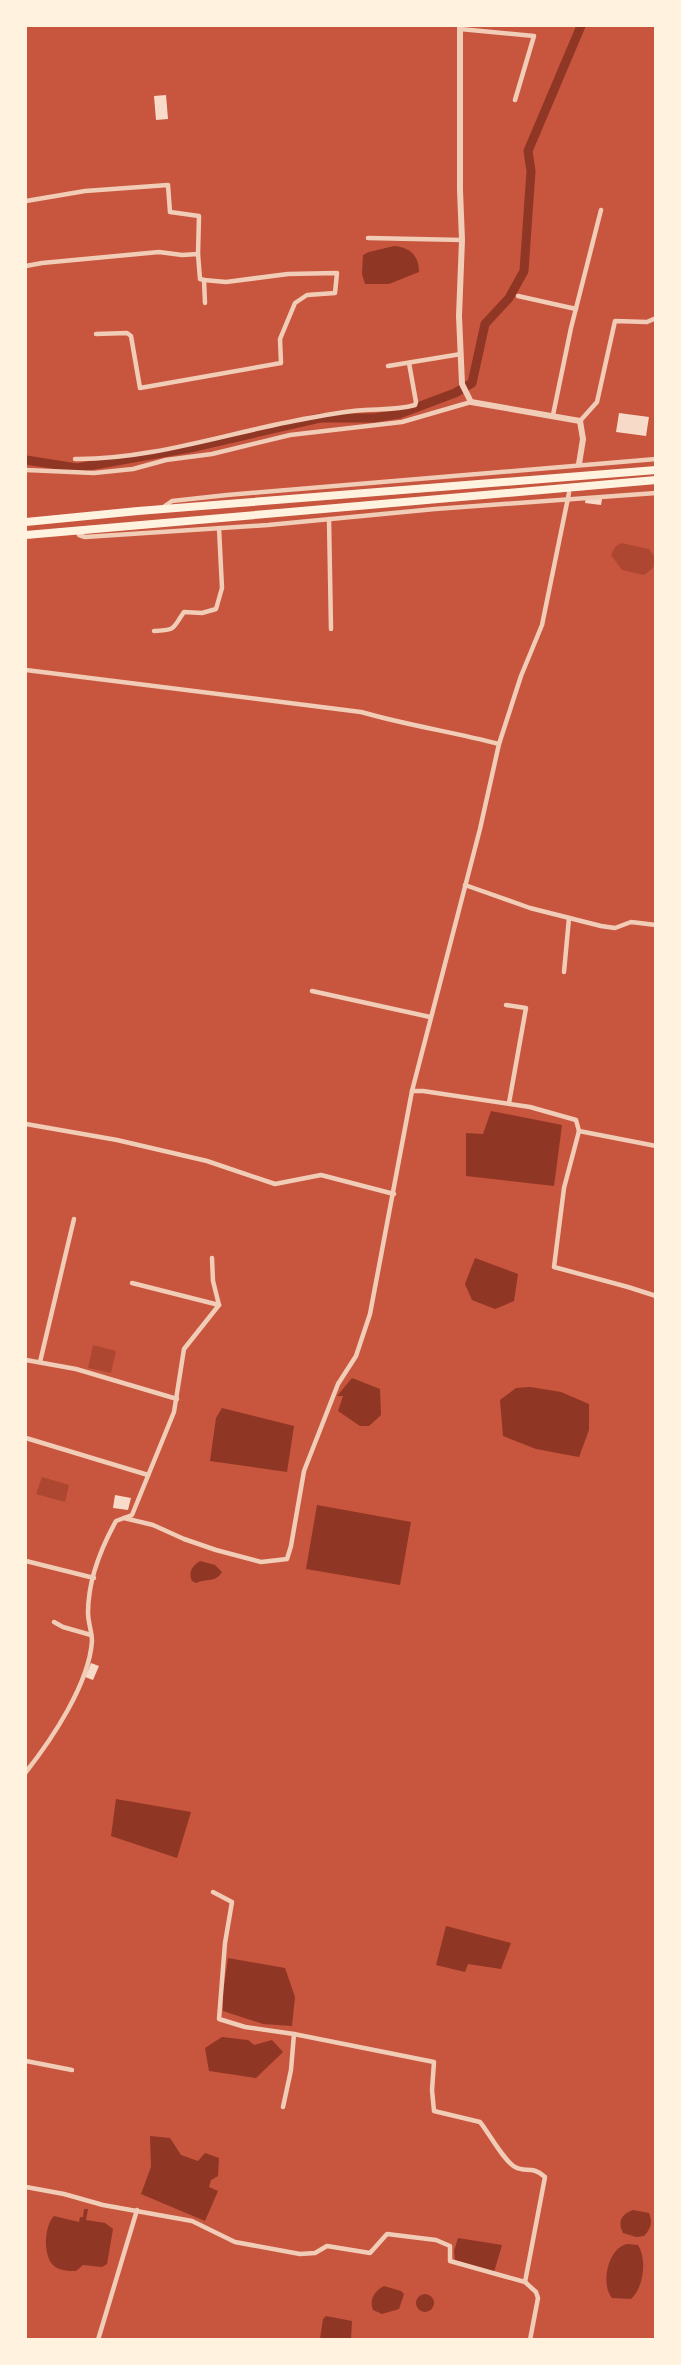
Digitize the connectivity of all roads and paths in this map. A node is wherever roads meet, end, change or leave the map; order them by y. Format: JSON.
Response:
{"nodes":[{"id":1,"x":460,"y":27,"type":"edge"},
{"id":2,"x":515,"y":100,"type":"dead end"},
{"id":3,"x":26,"y":201,"type":"edge"},
{"id":4,"x":602,"y":210,"type":"dead end"},
{"id":5,"x":368,"y":238,"type":"dead end"},
{"id":6,"x":462,"y":240,"type":"junction"},
{"id":7,"x":198,"y":254,"type":"junction"},
{"id":8,"x":26,"y":266,"type":"edge"},
{"id":9,"x":204,"y":280,"type":"junction"},
{"id":10,"x":518,"y":296,"type":"dead end"},
{"id":11,"x":205,"y":303,"type":"dead end"},
{"id":12,"x":576,"y":309,"type":"junction"},
{"id":13,"x":656,"y":318,"type":"edge"},
{"id":14,"x":96,"y":334,"type":"dead end"},
{"id":15,"x":461,"y":354,"type":"junction"},
{"id":16,"x":409,"y":363,"type":"junction"},
{"id":17,"x":388,"y":366,"type":"dead end"},
{"id":18,"x":471,"y":402,"type":"junction"},
{"id":19,"x":554,"y":415,"type":"junction"},
{"id":20,"x":580,"y":421,"type":"junction"},
{"id":21,"x":75,"y":459,"type":"dead end"},
{"id":22,"x":656,"y":459,"type":"edge"},
{"id":23,"x":579,"y":464,"type":"junction"},
{"id":24,"x":26,"y":470,"type":"edge"},
{"id":25,"x":656,"y":470,"type":"edge"},
{"id":26,"x":577,"y":471,"type":"dead end"},
{"id":27,"x":656,"y":480,"type":"edge"},
{"id":28,"x":656,"y":493,"type":"edge"},
{"id":29,"x":569,"y":494,"type":"dead end"},
{"id":30,"x":567,"y":500,"type":"junction"},
{"id":31,"x":160,"y":510,"type":"junction"},
{"id":32,"x":67,"y":519,"type":"junction"},
{"id":33,"x":329,"y":519,"type":"junction"},
{"id":34,"x":26,"y":522,"type":"edge"},
{"id":35,"x":219,"y":528,"type":"junction"},
{"id":36,"x":68,"y":531,"type":"junction"},
{"id":37,"x":78,"y":531,"type":"junction"},
{"id":38,"x":26,"y":535,"type":"edge"},
{"id":39,"x":331,"y":629,"type":"dead end"},
{"id":40,"x":154,"y":631,"type":"dead end"},
{"id":41,"x":26,"y":670,"type":"edge"},
{"id":42,"x":499,"y":744,"type":"junction"},
{"id":43,"x":465,"y":885,"type":"junction"},
{"id":44,"x":569,"y":918,"type":"junction"},
{"id":45,"x":656,"y":925,"type":"edge"},
{"id":46,"x":564,"y":972,"type":"dead end"},
{"id":47,"x":312,"y":991,"type":"dead end"},
{"id":48,"x":506,"y":1005,"type":"dead end"},
{"id":49,"x":430,"y":1017,"type":"junction"},
{"id":50,"x":412,"y":1091,"type":"junction"},
{"id":51,"x":509,"y":1104,"type":"junction"},
{"id":52,"x":26,"y":1124,"type":"edge"},
{"id":53,"x":579,"y":1131,"type":"junction"},
{"id":54,"x":656,"y":1146,"type":"edge"},
{"id":55,"x":394,"y":1194,"type":"junction"},
{"id":56,"x":74,"y":1218,"type":"dead end"},
{"id":57,"x":212,"y":1258,"type":"dead end"},
{"id":58,"x":132,"y":1283,"type":"dead end"},
{"id":59,"x":656,"y":1296,"type":"edge"},
{"id":60,"x":219,"y":1305,"type":"junction"},
{"id":61,"x":26,"y":1359,"type":"edge"},
{"id":62,"x":40,"y":1362,"type":"junction"},
{"id":63,"x":177,"y":1400,"type":"junction"},
{"id":64,"x":26,"y":1438,"type":"edge"},
{"id":65,"x":148,"y":1475,"type":"junction"},
{"id":66,"x":124,"y":1518,"type":"junction"},
{"id":67,"x":26,"y":1561,"type":"edge"},
{"id":68,"x":94,"y":1578,"type":"junction"},
{"id":69,"x":54,"y":1622,"type":"dead end"},
{"id":70,"x":91,"y":1635,"type":"junction"},
{"id":71,"x":26,"y":1772,"type":"edge"},
{"id":72,"x":213,"y":1892,"type":"dead end"},
{"id":73,"x":294,"y":2034,"type":"junction"},
{"id":74,"x":26,"y":2061,"type":"edge"},
{"id":75,"x":72,"y":2070,"type":"dead end"},
{"id":76,"x":283,"y":2107,"type":"dead end"},
{"id":77,"x":26,"y":2187,"type":"edge"},
{"id":78,"x":137,"y":2210,"type":"junction"},
{"id":79,"x":525,"y":2282,"type":"junction"},
{"id":80,"x":98,"y":2340,"type":"edge"},
{"id":81,"x":530,"y":2340,"type":"edge"}],
"edges":[{"from":1,"to":2,"type":"street"},
{"from":1,"to":6,"type":"street"},
{"from":3,"to":7,"type":"street"},
{"from":4,"to":12,"type":"street"},
{"from":5,"to":6,"type":"street"},
{"from":6,"to":15,"type":"street"},
{"from":7,"to":8,"type":"street"},
{"from":7,"to":9,"type":"street"},
{"from":9,"to":11,"type":"street"},
{"from":9,"to":14,"type":"street"},
{"from":10,"to":12,"type":"street"},
{"from":12,"to":19,"type":"street"},
{"from":13,"to":20,"type":"street"},
{"from":15,"to":16,"type":"street"},
{"from":15,"to":18,"type":"street"},
{"from":16,"to":17,"type":"street"},
{"from":16,"to":21,"type":"street"},
{"from":18,"to":19,"type":"street"},
{"from":18,"to":24,"type":"street"},
{"from":19,"to":20,"type":"street"},
{"from":20,"to":23,"type":"street"},
{"from":22,"to":23,"type":"street"},
{"from":23,"to":26,"type":"street"},
{"from":23,"to":31,"type":"street"},
{"from":25,"to":31,"type":"highway"},
{"from":27,"to":37,"type":"highway"},
{"from":28,"to":30,"type":"street"},
{"from":29,"to":30,"type":"street"},
{"from":30,"to":33,"type":"street"},
{"from":30,"to":42,"type":"street"},
{"from":31,"to":32,"type":"highway"},
{"from":32,"to":34,"type":"highway"},
{"from":32,"to":36,"type":"highway"},
{"from":33,"to":35,"type":"street"},
{"from":33,"to":39,"type":"street"},
{"from":35,"to":37,"type":"street"},
{"from":35,"to":40,"type":"street"},
{"from":36,"to":37,"type":"highway"},
{"from":36,"to":38,"type":"highway"},
{"from":41,"to":42,"type":"street"},
{"from":42,"to":43,"type":"street"},
{"from":43,"to":44,"type":"street"},
{"from":43,"to":49,"type":"street"},
{"from":44,"to":45,"type":"street"},
{"from":44,"to":46,"type":"street"},
{"from":47,"to":49,"type":"street"},
{"from":48,"to":51,"type":"street"},
{"from":49,"to":50,"type":"street"},
{"from":50,"to":51,"type":"street"},
{"from":50,"to":55,"type":"street"},
{"from":51,"to":53,"type":"street"},
{"from":52,"to":55,"type":"street"},
{"from":53,"to":54,"type":"street"},
{"from":53,"to":59,"type":"street"},
{"from":55,"to":66,"type":"street"},
{"from":56,"to":62,"type":"street"},
{"from":57,"to":60,"type":"street"},
{"from":58,"to":60,"type":"street"},
{"from":60,"to":63,"type":"street"},
{"from":61,"to":62,"type":"street"},
{"from":62,"to":63,"type":"street"},
{"from":63,"to":65,"type":"street"},
{"from":64,"to":65,"type":"street"},
{"from":65,"to":66,"type":"street"},
{"from":66,"to":68,"type":"street"},
{"from":67,"to":68,"type":"street"},
{"from":68,"to":70,"type":"street"},
{"from":69,"to":70,"type":"street"},
{"from":70,"to":71,"type":"street"},
{"from":72,"to":73,"type":"street"},
{"from":73,"to":76,"type":"street"},
{"from":73,"to":79,"type":"street"},
{"from":74,"to":75,"type":"street"},
{"from":77,"to":78,"type":"street"},
{"from":78,"to":79,"type":"street"},
{"from":78,"to":80,"type":"street"},
{"from":79,"to":81,"type":"street"}]}
